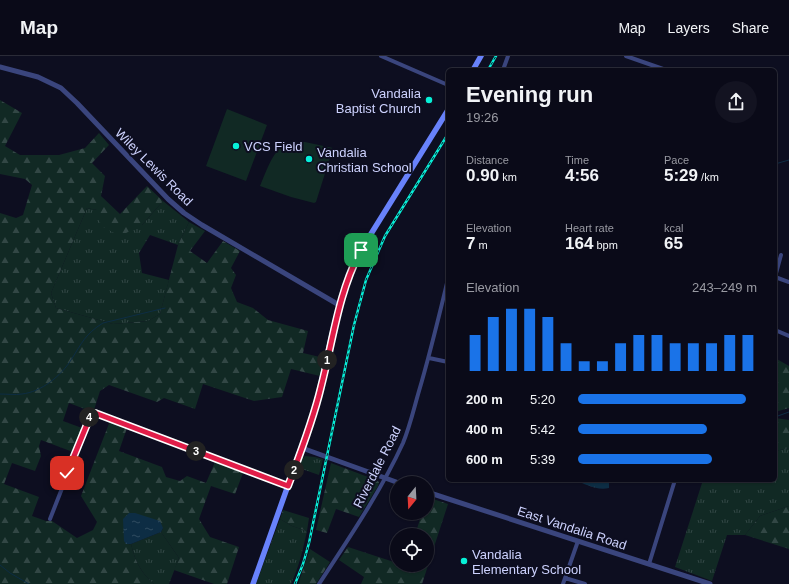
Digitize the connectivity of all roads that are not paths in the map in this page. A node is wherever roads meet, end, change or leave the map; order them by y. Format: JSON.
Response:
{"nodes":[{"id":1,"x":381,"y":56,"type":"edge"},
{"id":2,"x":481,"y":56,"type":"edge"},
{"id":3,"x":508,"y":56,"type":"edge"},
{"id":4,"x":626,"y":56,"type":"edge"},
{"id":5,"x":0,"y":67,"type":"edge"},
{"id":6,"x":474,"y":68,"type":"edge"},
{"id":7,"x":503,"y":68,"type":"edge"},
{"id":8,"x":660,"y":68,"type":"edge"},
{"id":9,"x":446,"y":84,"type":"edge"},
{"id":10,"x":446,"y":113,"type":"edge"},
{"id":11,"x":781,"y":255,"type":"dead end"},
{"id":12,"x":777,"y":270,"type":"edge"},
{"id":13,"x":777,"y":278,"type":"edge"},
{"id":14,"x":789,"y":282,"type":"edge"},
{"id":15,"x":446,"y":287,"type":"edge"},
{"id":16,"x":339,"y":305,"type":"junction"},
{"id":17,"x":777,"y":331,"type":"edge"},
{"id":18,"x":789,"y":336,"type":"edge"},
{"id":19,"x":428,"y":358,"type":"junction"},
{"id":20,"x":446,"y":362,"type":"edge"},
{"id":21,"x":302,"y":448,"type":"junction"},
{"id":22,"x":385,"y":478,"type":"junction"},
{"id":23,"x":390,"y":480,"type":"edge"},
{"id":24,"x":674,"y":482,"type":"edge"},
{"id":25,"x":288,"y":486,"type":"junction"},
{"id":26,"x":434,"y":494,"type":"edge"},
{"id":27,"x":50,"y":519,"type":"dead end"},
{"id":28,"x":578,"y":541,"type":"junction"},
{"id":29,"x":649,"y":564,"type":"junction"},
{"id":30,"x":565,"y":578,"type":"junction"},
{"id":31,"x":253,"y":584,"type":"edge"},
{"id":32,"x":319,"y":584,"type":"edge"},
{"id":33,"x":563,"y":584,"type":"edge"},
{"id":34,"x":585,"y":584,"type":"edge"},
{"id":35,"x":710,"y":584,"type":"edge"}],
"edges":[{"from":1,"to":9,"type":"street"},
{"from":2,"to":6,"type":"main road"},
{"from":3,"to":7,"type":"street"},
{"from":4,"to":8,"type":"street"},
{"from":5,"to":16,"type":"street","name":"Wiley Lewis Road"},
{"from":10,"to":16,"type":"main road"},
{"from":11,"to":12,"type":"street"},
{"from":13,"to":14,"type":"street"},
{"from":15,"to":19,"type":"street","name":"Riverdale Road"},
{"from":16,"to":21,"type":"main road"},
{"from":17,"to":18,"type":"street"},
{"from":19,"to":20,"type":"street"},
{"from":19,"to":22,"type":"street","name":"Riverdale Road"},
{"from":21,"to":22,"type":"street"},
{"from":21,"to":25,"type":"main road"},
{"from":22,"to":23,"type":"street"},
{"from":22,"to":32,"type":"street","name":"Riverdale Road"},
{"from":24,"to":29,"type":"street"},
{"from":25,"to":27,"type":"street"},
{"from":25,"to":31,"type":"main road"},
{"from":26,"to":28,"type":"street","name":"East Vandalia Road"},
{"from":28,"to":29,"type":"street","name":"East Vandalia Road"},
{"from":28,"to":30,"type":"street"},
{"from":29,"to":35,"type":"street","name":"East Vandalia Road"},
{"from":30,"to":33,"type":"street"},
{"from":30,"to":34,"type":"street"}]}
